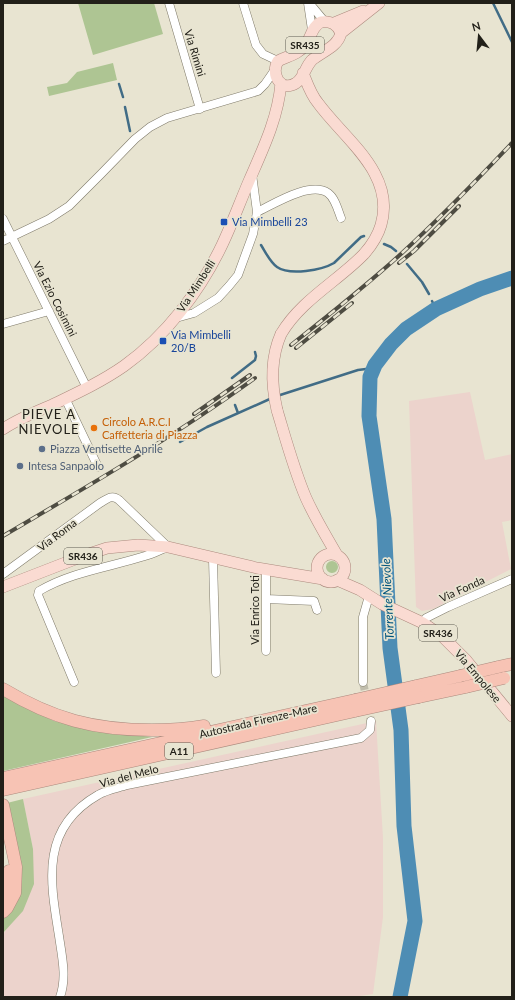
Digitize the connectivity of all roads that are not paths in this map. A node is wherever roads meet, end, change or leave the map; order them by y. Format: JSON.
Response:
{"nodes":[{"id":1,"x":169,"y":3,"type":"edge"},
{"id":2,"x":243,"y":3,"type":"edge"},
{"id":3,"x":309,"y":3,"type":"edge"},
{"id":4,"x":379,"y":4,"type":"edge"},
{"id":5,"x":329,"y":22,"type":"junction"},
{"id":6,"x":312,"y":30,"type":"junction"},
{"id":7,"x":341,"y":33,"type":"junction"},
{"id":8,"x":276,"y":66,"type":"junction"},
{"id":9,"x":303,"y":73,"type":"junction"},
{"id":10,"x":287,"y":85,"type":"junction"},
{"id":11,"x":317,"y":103,"type":"junction"},
{"id":12,"x":200,"y":109,"type":"junction"},
{"id":13,"x":252,"y":174,"type":"junction"},
{"id":14,"x":257,"y":212,"type":"junction"},
{"id":15,"x":341,"y":218,"type":"dead end"},
{"id":16,"x":3,"y":219,"type":"edge"},
{"id":17,"x":12,"y":237,"type":"junction"},
{"id":18,"x":3,"y":241,"type":"edge"},
{"id":19,"x":49,"y":311,"type":"junction"},
{"id":20,"x":176,"y":318,"type":"junction"},
{"id":21,"x":3,"y":324,"type":"edge"},
{"id":22,"x":87,"y":388,"type":"junction"},
{"id":23,"x":65,"y":398,"type":"junction"},
{"id":24,"x":3,"y":429,"type":"edge"},
{"id":25,"x":98,"y":467,"type":"dead end"},
{"id":26,"x":323,"y":532,"type":"junction"},
{"id":27,"x":168,"y":547,"type":"junction"},
{"id":28,"x":337,"y":555,"type":"junction"},
{"id":29,"x":321,"y":558,"type":"junction"},
{"id":30,"x":213,"y":559,"type":"junction"},
{"id":31,"x":345,"y":569,"type":"junction"},
{"id":32,"x":266,"y":570,"type":"junction"},
{"id":33,"x":3,"y":574,"type":"edge"},
{"id":34,"x":320,"y":575,"type":"junction"},
{"id":35,"x":512,"y":579,"type":"edge"},
{"id":36,"x":337,"y":580,"type":"junction"},
{"id":37,"x":3,"y":587,"type":"edge"},
{"id":38,"x":364,"y":593,"type":"junction"},
{"id":39,"x":266,"y":599,"type":"junction"},
{"id":40,"x":317,"y":610,"type":"dead end"},
{"id":41,"x":423,"y":623,"type":"junction"},
{"id":42,"x":266,"y":651,"type":"dead end"},
{"id":43,"x":512,"y":664,"type":"edge"},
{"id":44,"x":216,"y":673,"type":"dead end"},
{"id":45,"x":508,"y":677,"type":"edge"},
{"id":46,"x":463,"y":681,"type":"junction"},
{"id":47,"x":74,"y":682,"type":"dead end"},
{"id":48,"x":363,"y":682,"type":"tunnel mouth"},
{"id":49,"x":3,"y":689,"type":"edge"},
{"id":50,"x":355,"y":706,"type":"junction"},
{"id":51,"x":288,"y":714,"type":"junction"},
{"id":52,"x":512,"y":716,"type":"edge"},
{"id":53,"x":371,"y":721,"type":"tunnel mouth"},
{"id":54,"x":156,"y":756,"type":"junction"},
{"id":55,"x":3,"y":778,"type":"edge"},
{"id":56,"x":3,"y":790,"type":"edge"},
{"id":57,"x":3,"y":797,"type":"edge"},
{"id":58,"x":3,"y":805,"type":"edge"},
{"id":59,"x":3,"y":843,"type":"edge"},
{"id":60,"x":3,"y":897,"type":"edge"},
{"id":61,"x":3,"y":912,"type":"edge"},
{"id":62,"x":60,"y":997,"type":"edge"}],
"edges":[{"from":1,"to":12,"type":"street","name":"Via Rimini"},
{"from":2,"to":8,"type":"street"},
{"from":3,"to":5,"type":"street"},
{"from":3,"to":6,"type":"street"},
{"from":4,"to":5,"type":"main road","number":"SR435"},
{"from":4,"to":7,"type":"main road","number":"SR435"},
{"from":5,"to":6,"type":"main road","number":"SR435"},
{"from":5,"to":7,"type":"main road"},
{"from":6,"to":8,"type":"main road","number":"SR435"},
{"from":7,"to":9,"type":"main road","number":"SR435"},
{"from":8,"to":10,"type":"main road"},
{"from":8,"to":12,"type":"street"},
{"from":9,"to":10,"type":"main road","number":"SR435"},
{"from":9,"to":11,"type":"main road"},
{"from":10,"to":11,"type":"main road"},
{"from":10,"to":13,"type":"main road","name":"Via Mimbelli","number":"SR435"},
{"from":11,"to":26,"type":"main road","name":"Via Empolese","bridge":true},
{"from":12,"to":17,"type":"street"},
{"from":13,"to":14,"type":"street"},
{"from":13,"to":20,"type":"main road","name":"Via Mimbelli","number":"SR435"},
{"from":14,"to":15,"type":"street"},
{"from":14,"to":20,"type":"street"},
{"from":16,"to":17,"type":"street","name":"Via Ezio Cosimini"},
{"from":17,"to":18,"type":"street"},
{"from":17,"to":19,"type":"street","name":"Via Ezio Cosimini"},
{"from":19,"to":21,"type":"street"},
{"from":19,"to":22,"type":"street","name":"Via Ezio Cosimini"},
{"from":20,"to":22,"type":"main road","name":"Via Mimbelli","number":"SR435"},
{"from":22,"to":23,"type":"main road","name":"Via Mimbelli","number":"SR435"},
{"from":23,"to":24,"type":"main road","number":"SR435"},
{"from":23,"to":25,"type":"street"},
{"from":26,"to":28,"type":"main road","name":"Via Empolese"},
{"from":26,"to":29,"type":"main road"},
{"from":27,"to":30,"type":"main road","name":"Via Empolese","number":"SR436"},
{"from":27,"to":33,"type":"street","name":"Via Roma"},
{"from":27,"to":37,"type":"main road","name":"Via Roma","number":"SR436"},
{"from":27,"to":47,"type":"street"},
{"from":28,"to":29,"type":"main road"},
{"from":28,"to":31,"type":"main road","name":"Via Empolese"},
{"from":29,"to":34,"type":"main road"},
{"from":30,"to":32,"type":"main road","name":"Via Empolese","number":"SR436"},
{"from":30,"to":44,"type":"street"},
{"from":31,"to":36,"type":"main road"},
{"from":31,"to":38,"type":"main road","name":"Via Empolese","number":"SR436"},
{"from":32,"to":34,"type":"main road","name":"Via Empolese","number":"SR436"},
{"from":32,"to":39,"type":"street","name":"Via Enrico Toti"},
{"from":34,"to":36,"type":"main road","name":"Via Empolese"},
{"from":35,"to":41,"type":"street","name":"Via Fonda"},
{"from":36,"to":38,"type":"main road","name":"Via Empolese","number":"SR436"},
{"from":38,"to":41,"type":"main road","name":"Via Empolese","number":"SR436"},
{"from":38,"to":48,"type":"street"},
{"from":39,"to":40,"type":"street"},
{"from":39,"to":42,"type":"street","name":"Via Enrico Toti"},
{"from":41,"to":52,"type":"main road","name":"Via Empolese","number":"SR436"},
{"from":43,"to":46,"type":"highway","name":"Autostrada Firenze-Mare","number":"A11","bridge":true},
{"from":45,"to":46,"type":"highway","name":"Autostrada Firenze-Mare","number":"A11","bridge":true},
{"from":46,"to":50,"type":"highway","name":"Autostrada Firenze-Mare","number":"A11","bridge":true},
{"from":49,"to":51,"type":"highway"},
{"from":50,"to":51,"type":"highway","name":"Autostrada Firenze-Mare","number":"A11"},
{"from":50,"to":54,"type":"highway","name":"Autostrada Firenze-Mare","number":"A11"},
{"from":51,"to":55,"type":"highway","name":"Autostrada Firenze-Mare","number":"A11"},
{"from":53,"to":62,"type":"street","name":"Via del Melo"},
{"from":54,"to":56,"type":"highway","name":"Autostrada Firenze-Mare","number":"A11"},
{"from":54,"to":57,"type":"highway"},
{"from":58,"to":61,"type":"highway"},
{"from":59,"to":60,"type":"highway"}]}
